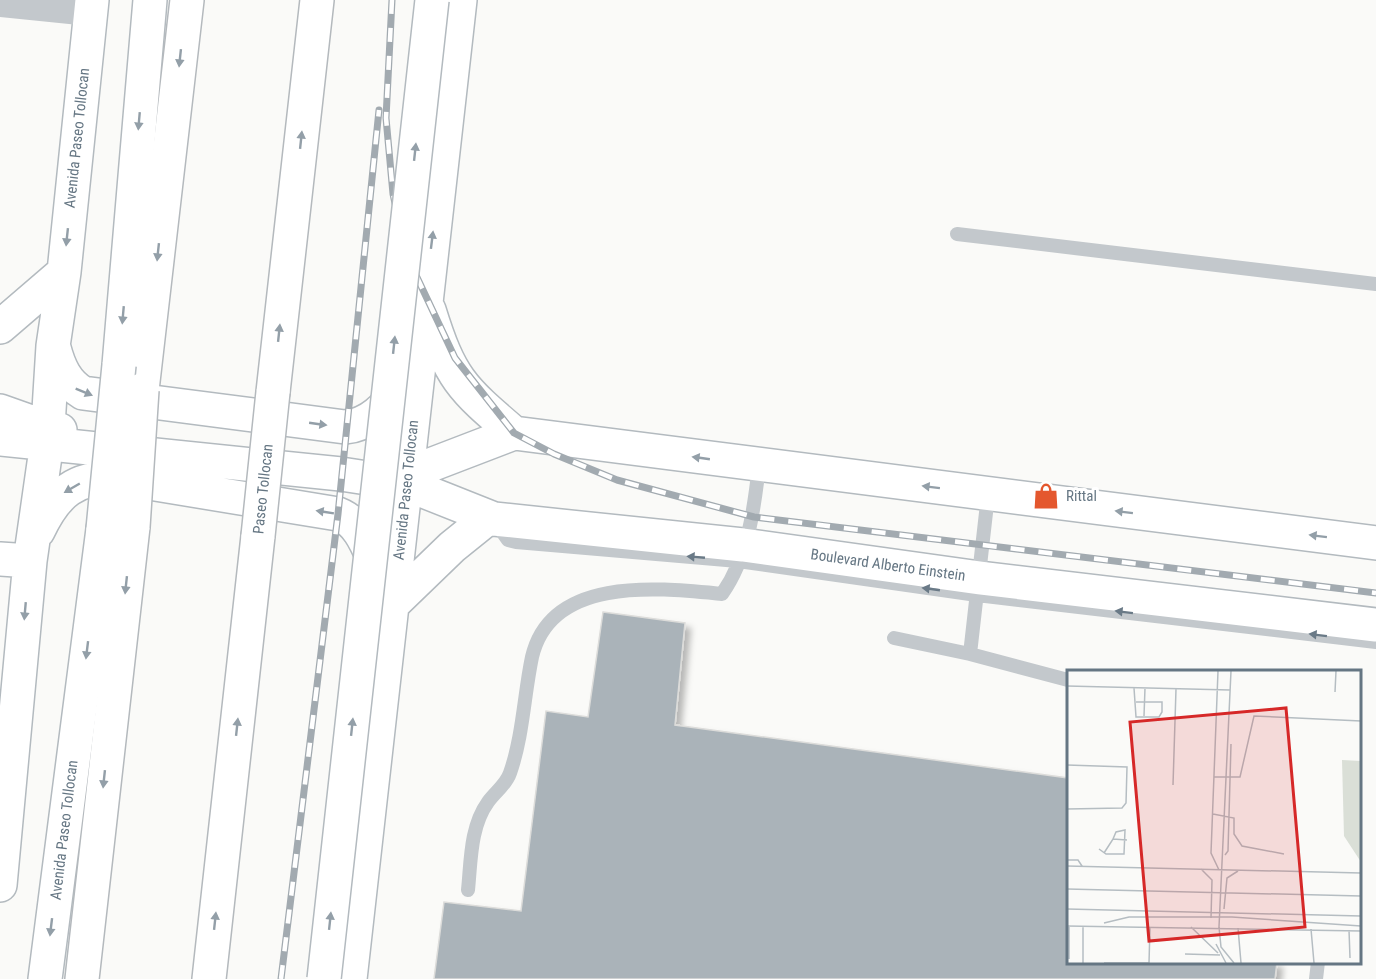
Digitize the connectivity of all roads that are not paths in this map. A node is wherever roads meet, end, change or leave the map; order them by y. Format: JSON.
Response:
{"nodes":[{"id":1,"x":150,"y":0,"type":"edge"},
{"id":2,"x":187,"y":0,"type":"edge"},
{"id":3,"x":317,"y":0,"type":"edge"},
{"id":4,"x":432,"y":0,"type":"edge"},
{"id":5,"x":460,"y":0,"type":"edge"},
{"id":6,"x":0,"y":3,"type":"edge"},
{"id":7,"x":91,"y":6,"type":"edge"},
{"id":8,"x":957,"y":234,"type":"dead end"},
{"id":9,"x":64,"y":272,"type":"junction"},
{"id":10,"x":1376,"y":284,"type":"edge"},
{"id":11,"x":426,"y":298,"type":"junction"},
{"id":12,"x":0,"y":327,"type":"edge"},
{"id":13,"x":53,"y":346,"type":"junction"},
{"id":14,"x":419,"y":363,"type":"junction"},
{"id":15,"x":0,"y":411,"type":"edge"},
{"id":16,"x":514,"y":433,"type":"junction"},
{"id":17,"x":48,"y":435,"type":"junction"},
{"id":18,"x":0,"y":439,"type":"edge"},
{"id":19,"x":759,"y":466,"type":"junction"},
{"id":20,"x":406,"y":479,"type":"junction"},
{"id":21,"x":988,"y":495,"type":"junction"},
{"id":22,"x":491,"y":519,"type":"junction"},
{"id":23,"x":118,"y":528,"type":"junction"},
{"id":24,"x":1376,"y":543,"type":"edge"},
{"id":25,"x":741,"y":553,"type":"junction"},
{"id":26,"x":21,"y":554,"type":"edge"},
{"id":27,"x":978,"y":586,"type":"junction"},
{"id":28,"x":394,"y":603,"type":"junction"},
{"id":29,"x":1376,"y":625,"type":"edge"},
{"id":30,"x":894,"y":638,"type":"dead end"},
{"id":31,"x":1376,"y":642,"type":"edge"},
{"id":32,"x":970,"y":654,"type":"junction"},
{"id":33,"x":1067,"y":680,"type":"edge"},
{"id":34,"x":0,"y":885,"type":"edge"},
{"id":35,"x":468,"y":890,"type":"dead end"},
{"id":36,"x":1318,"y":964,"type":"edge"},
{"id":37,"x":45,"y":979,"type":"edge"},
{"id":38,"x":82,"y":979,"type":"edge"},
{"id":39,"x":209,"y":979,"type":"edge"},
{"id":40,"x":324,"y":979,"type":"edge"},
{"id":41,"x":350,"y":979,"type":"edge"},
{"id":42,"x":1316,"y":979,"type":"edge"}],
"edges":[{"from":1,"to":23,"type":"main road","name":"Avenida Paseo Tollocan","one_way":true,"bridge":true},
{"from":2,"to":23,"type":"main road","one_way":true,"bridge":true},
{"from":39,"to":3,"type":"main road","name":"Paseo Tollocan","one_way":true,"bridge":true},
{"from":40,"to":4,"type":"main road","name":"Avenida Paseo Tollocan","one_way":true,"bridge":true},
{"from":11,"to":5,"type":"main road","name":"Avenida Paseo Tollocan","one_way":true},
{"from":6,"to":7,"type":"street"},
{"from":7,"to":9,"type":"main road","name":"Avenida Paseo Tollocan","one_way":true},
{"from":8,"to":10,"type":"lane"},
{"from":9,"to":12,"type":"main road"},
{"from":9,"to":13,"type":"main road","name":"Avenida Paseo Tollocan"},
{"from":11,"to":14,"type":"main road","name":"Avenida Paseo Tollocan"},
{"from":11,"to":16,"type":"main road"},
{"from":13,"to":14,"type":"main road","one_way":true},
{"from":13,"to":17,"type":"main road","name":"Avenida Paseo Tollocan"},
{"from":14,"to":20,"type":"main road","name":"Avenida Paseo Tollocan"},
{"from":15,"to":17,"type":"main road"},
{"from":19,"to":16,"type":"main road","one_way":true},
{"from":16,"to":20,"type":"main road"},
{"from":17,"to":18,"type":"main road"},
{"from":17,"to":20,"type":"main road","name":"Boulevard Alberto Einstein"},
{"from":17,"to":26,"type":"main road","name":"Avenida Paseo Tollocan"},
{"from":21,"to":19,"type":"main road","one_way":true},
{"from":19,"to":25,"type":"lane"},
{"from":20,"to":22,"type":"main road","name":"Boulevard Alberto Einstein"},
{"from":20,"to":28,"type":"main road","name":"Avenida Paseo Tollocan"},
{"from":24,"to":21,"type":"main road","one_way":true},
{"from":21,"to":27,"type":"lane"},
{"from":22,"to":25,"type":"main road","name":"Boulevard Alberto Einstein"},
{"from":22,"to":28,"type":"main road"},
{"from":23,"to":37,"type":"main road","name":"Avenida Paseo Tollocan","one_way":true},
{"from":23,"to":38,"type":"main road","one_way":true},
{"from":25,"to":27,"type":"main road","name":"Boulevard Alberto Einstein"},
{"from":25,"to":35,"type":"lane"},
{"from":28,"to":26,"type":"main road","one_way":true},
{"from":26,"to":34,"type":"main road","name":"Avenida Paseo Tollocan","one_way":true},
{"from":27,"to":29,"type":"main road","name":"Boulevard Alberto Einstein"},
{"from":31,"to":27,"type":"lane","one_way":true},
{"from":27,"to":32,"type":"lane"},
{"from":28,"to":41,"type":"main road","name":"Avenida Paseo Tollocan"},
{"from":30,"to":32,"type":"lane"},
{"from":32,"to":33,"type":"lane"},
{"from":36,"to":42,"type":"lane"}]}
